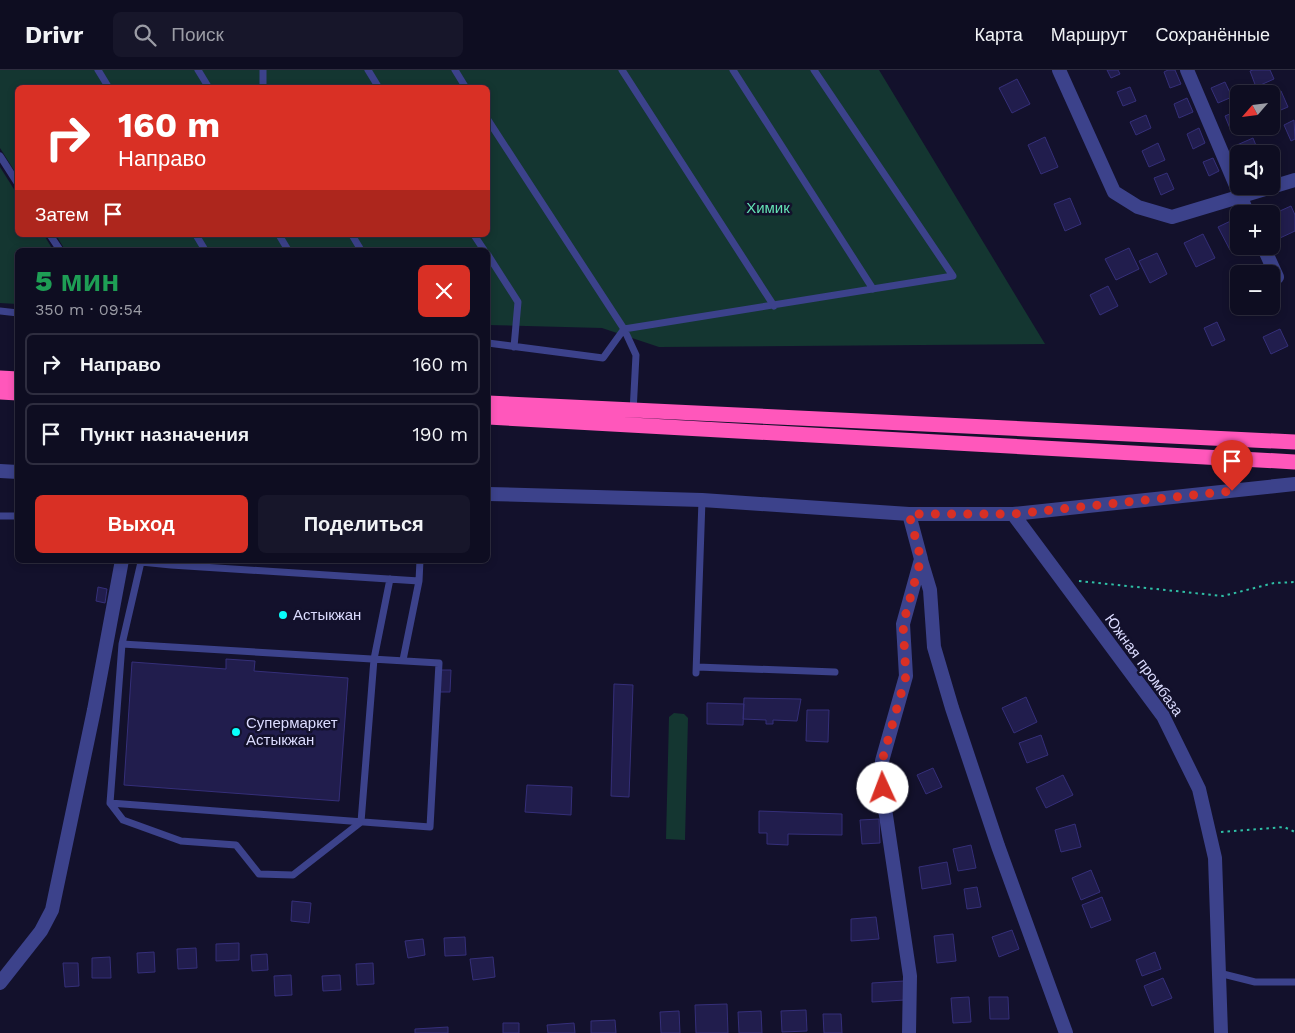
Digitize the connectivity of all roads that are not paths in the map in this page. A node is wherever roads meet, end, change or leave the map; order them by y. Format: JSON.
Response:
{"nodes":[{"id":1,"x":98,"y":70,"type":"edge"},
{"id":2,"x":198,"y":70,"type":"edge"},
{"id":3,"x":263,"y":70,"type":"edge"},
{"id":4,"x":368,"y":70,"type":"edge"},
{"id":5,"x":455,"y":70,"type":"edge"},
{"id":6,"x":622,"y":70,"type":"edge"},
{"id":7,"x":733,"y":70,"type":"edge"},
{"id":8,"x":814,"y":70,"type":"edge"},
{"id":9,"x":1059,"y":70,"type":"edge"},
{"id":10,"x":1186,"y":70,"type":"edge"},
{"id":11,"x":107,"y":85,"type":"edge"},
{"id":12,"x":208,"y":85,"type":"edge"},
{"id":13,"x":263,"y":85,"type":"edge"},
{"id":14,"x":377,"y":85,"type":"edge"},
{"id":15,"x":464,"y":85,"type":"edge"},
{"id":16,"x":490,"y":123,"type":"edge"},
{"id":17,"x":0,"y":156,"type":"edge"},
{"id":18,"x":15,"y":179,"type":"edge"},
{"id":19,"x":1295,"y":180,"type":"edge"},
{"id":20,"x":1241,"y":198,"type":"junction"},
{"id":21,"x":1244,"y":205,"type":"edge"},
{"id":22,"x":51,"y":237,"type":"edge"},
{"id":23,"x":197,"y":237,"type":"edge"},
{"id":24,"x":280,"y":237,"type":"edge"},
{"id":25,"x":353,"y":237,"type":"edge"},
{"id":26,"x":475,"y":237,"type":"edge"},
{"id":27,"x":59,"y":248,"type":"edge"},
{"id":28,"x":204,"y":248,"type":"edge"},
{"id":29,"x":287,"y":248,"type":"edge"},
{"id":30,"x":360,"y":248,"type":"edge"},
{"id":31,"x":483,"y":248,"type":"edge"},
{"id":32,"x":490,"y":258,"type":"edge"},
{"id":33,"x":873,"y":289,"type":"junction"},
{"id":34,"x":774,"y":306,"type":"junction"},
{"id":35,"x":0,"y":311,"type":"edge"},
{"id":36,"x":15,"y":313,"type":"edge"},
{"id":37,"x":624,"y":329,"type":"junction"},
{"id":38,"x":490,"y":343,"type":"edge"},
{"id":39,"x":514,"y":347,"type":"junction"},
{"id":40,"x":0,"y":378,"type":"edge"},
{"id":41,"x":15,"y":379,"type":"edge"},
{"id":42,"x":0,"y":392,"type":"edge"},
{"id":43,"x":15,"y":393,"type":"edge"},
{"id":44,"x":490,"y":403,"type":"edge"},
{"id":45,"x":490,"y":417,"type":"edge"},
{"id":46,"x":633,"y":418,"type":"junction"},
{"id":47,"x":1295,"y":442,"type":"edge"},
{"id":48,"x":1295,"y":462,"type":"edge"},
{"id":49,"x":0,"y":471,"type":"edge"},
{"id":50,"x":15,"y":472,"type":"edge"},
{"id":51,"x":1295,"y":484,"type":"edge"},
{"id":52,"x":490,"y":494,"type":"edge"},
{"id":53,"x":702,"y":500,"type":"junction"},
{"id":54,"x":909,"y":514,"type":"junction"},
{"id":55,"x":1013,"y":514,"type":"junction"},
{"id":56,"x":0,"y":516,"type":"edge"},
{"id":57,"x":15,"y":516,"type":"edge"},
{"id":58,"x":921,"y":559,"type":"junction"},
{"id":59,"x":121,"y":563,"type":"edge"},
{"id":60,"x":141,"y":563,"type":"edge"},
{"id":61,"x":169,"y":563,"type":"edge"},
{"id":62,"x":420,"y":563,"type":"edge"},
{"id":63,"x":390,"y":579,"type":"junction"},
{"id":64,"x":419,"y":581,"type":"junction"},
{"id":65,"x":122,"y":644,"type":"junction"},
{"id":66,"x":374,"y":659,"type":"junction"},
{"id":67,"x":403,"y":660,"type":"junction"},
{"id":68,"x":835,"y":672,"type":"dead end"},
{"id":69,"x":110,"y":803,"type":"junction"},
{"id":70,"x":361,"y":822,"type":"junction"},
{"id":71,"x":1219,"y":973,"type":"junction"},
{"id":72,"x":1295,"y":982,"type":"edge"},
{"id":73,"x":0,"y":984,"type":"edge"},
{"id":74,"x":910,"y":1033,"type":"edge"},
{"id":75,"x":1066,"y":1033,"type":"edge"},
{"id":76,"x":1212,"y":1033,"type":"edge"},
{"id":77,"x":1221,"y":1033,"type":"edge"}],
"edges":[{"from":1,"to":11,"type":"lane"},
{"from":2,"to":12,"type":"lane"},
{"from":3,"to":13,"type":"lane"},
{"from":4,"to":14,"type":"lane"},
{"from":5,"to":15,"type":"lane"},
{"from":6,"to":34,"type":"lane"},
{"from":7,"to":33,"type":"lane"},
{"from":8,"to":33,"type":"lane"},
{"from":9,"to":20,"type":"street"},
{"from":10,"to":20,"type":"street"},
{"from":16,"to":37,"type":"lane"},
{"from":17,"to":18,"type":"lane"},
{"from":19,"to":20,"type":"street"},
{"from":20,"to":21,"type":"street"},
{"from":22,"to":27,"type":"lane"},
{"from":23,"to":28,"type":"lane"},
{"from":24,"to":29,"type":"lane"},
{"from":25,"to":30,"type":"lane"},
{"from":26,"to":31,"type":"lane"},
{"from":32,"to":39,"type":"lane"},
{"from":33,"to":34,"type":"lane"},
{"from":34,"to":37,"type":"lane"},
{"from":35,"to":36,"type":"lane"},
{"from":37,"to":39,"type":"lane"},
{"from":37,"to":46,"type":"lane"},
{"from":38,"to":39,"type":"lane"},
{"from":40,"to":41,"type":"highway"},
{"from":42,"to":43,"type":"highway"},
{"from":44,"to":46,"type":"highway"},
{"from":45,"to":46,"type":"highway"},
{"from":46,"to":47,"type":"highway"},
{"from":46,"to":48,"type":"highway"},
{"from":49,"to":50,"type":"street"},
{"from":51,"to":55,"type":"street"},
{"from":52,"to":53,"type":"street"},
{"from":53,"to":54,"type":"street"},
{"from":53,"to":68,"type":"lane"},
{"from":54,"to":55,"type":"street"},
{"from":54,"to":58,"type":"street"},
{"from":55,"to":71,"type":"street","name":"Южная промбаза"},
{"from":56,"to":57,"type":"lane"},
{"from":58,"to":74,"type":"street"},
{"from":58,"to":75,"type":"street"},
{"from":59,"to":73,"type":"street"},
{"from":60,"to":65,"type":"lane"},
{"from":61,"to":63,"type":"lane"},
{"from":62,"to":64,"type":"lane"},
{"from":63,"to":64,"type":"lane"},
{"from":63,"to":66,"type":"lane"},
{"from":64,"to":67,"type":"lane"},
{"from":65,"to":66,"type":"lane"},
{"from":65,"to":69,"type":"lane"},
{"from":66,"to":67,"type":"lane"},
{"from":66,"to":70,"type":"lane"},
{"from":67,"to":70,"type":"lane"},
{"from":69,"to":70,"type":"lane"},
{"from":69,"to":70,"type":"lane"},
{"from":71,"to":72,"type":"lane"},
{"from":71,"to":77,"type":"street","name":"Южная промбаза"},
{"from":76,"to":77,"type":"street"}]}
